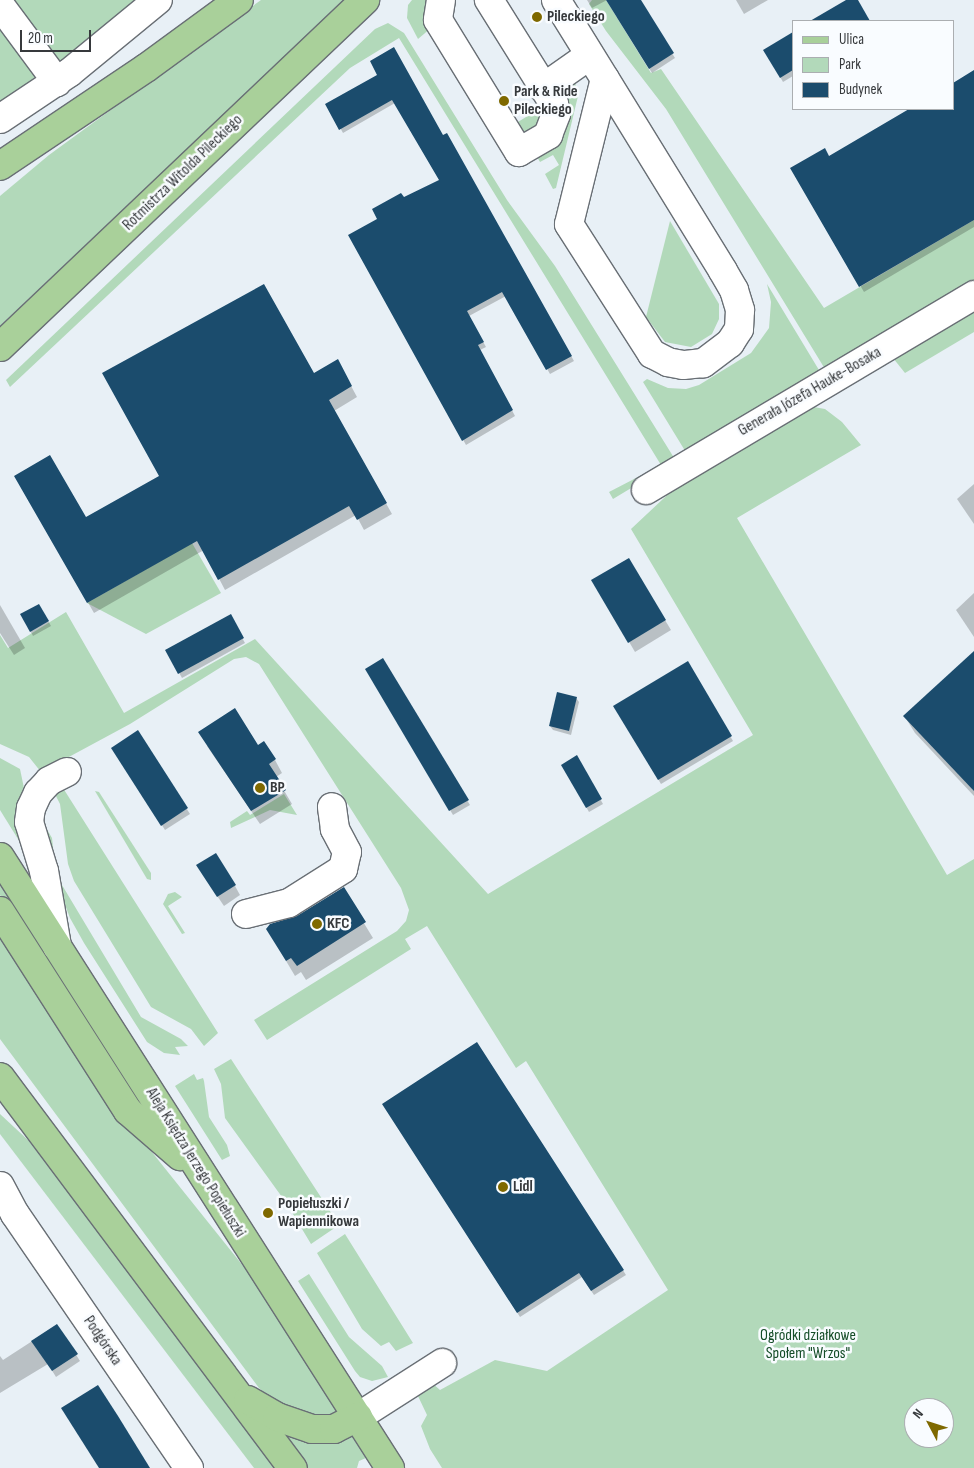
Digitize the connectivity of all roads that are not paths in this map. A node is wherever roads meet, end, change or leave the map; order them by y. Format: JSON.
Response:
{"nodes":[{"id":1,"x":158,"y":0,"type":"edge"},
{"id":2,"x":238,"y":0,"type":"edge"},
{"id":3,"x":365,"y":0,"type":"edge"},
{"id":4,"x":441,"y":0,"type":"edge"},
{"id":5,"x":489,"y":0,"type":"edge"},
{"id":6,"x":556,"y":0,"type":"edge"},
{"id":7,"x":0,"y":6,"type":"edge"},
{"id":8,"x":590,"y":55,"type":"junction"},
{"id":9,"x":605,"y":79,"type":"junction"},
{"id":10,"x":57,"y":82,"type":"junction"},
{"id":11,"x":543,"y":88,"type":"junction"},
{"id":12,"x":0,"y":119,"type":"edge"},
{"id":13,"x":0,"y":166,"type":"edge"},
{"id":14,"x":974,"y":295,"type":"edge"},
{"id":15,"x":0,"y":347,"type":"edge"},
{"id":16,"x":646,"y":490,"type":"dead end"},
{"id":17,"x":67,"y":772,"type":"dead end"},
{"id":18,"x":332,"y":807,"type":"dead end"},
{"id":19,"x":0,"y":857,"type":"edge"},
{"id":20,"x":0,"y":911,"type":"edge"},
{"id":21,"x":246,"y":914,"type":"dead end"},
{"id":22,"x":57,"y":946,"type":"junction"},
{"id":23,"x":0,"y":1077,"type":"edge"},
{"id":24,"x":202,"y":1175,"type":"junction"},
{"id":25,"x":0,"y":1186,"type":"edge"},
{"id":26,"x":8,"y":1219,"type":"edge"},
{"id":27,"x":442,"y":1363,"type":"dead end"},
{"id":28,"x":240,"y":1395,"type":"junction"},
{"id":29,"x":358,"y":1417,"type":"junction"},
{"id":30,"x":189,"y":1468,"type":"edge"},
{"id":31,"x":293,"y":1468,"type":"edge"},
{"id":32,"x":390,"y":1468,"type":"edge"}],
"edges":[{"from":1,"to":10,"type":"street"},
{"from":2,"to":13,"type":"main road"},
{"from":3,"to":15,"type":"main road","name":"Rotmistrza Witolda Pileckiego"},
{"from":4,"to":11,"type":"street"},
{"from":5,"to":11,"type":"street"},
{"from":6,"to":8,"type":"street"},
{"from":7,"to":10,"type":"street"},
{"from":8,"to":9,"type":"street"},
{"from":8,"to":11,"type":"street"},
{"from":9,"to":9,"type":"street"},
{"from":10,"to":12,"type":"street"},
{"from":14,"to":16,"type":"street","name":"Generała Józefa Hauke-Bosaka"},
{"from":17,"to":22,"type":"street"},
{"from":18,"to":21,"type":"street"},
{"from":19,"to":22,"type":"main road","name":"Aleja Księdza Jerzego Popiełuszki"},
{"from":20,"to":24,"type":"main road"},
{"from":22,"to":24,"type":"main road","name":"Aleja Księdza Jerzego Popiełuszki"},
{"from":23,"to":28,"type":"main road"},
{"from":24,"to":29,"type":"main road","name":"Aleja Księdza Jerzego Popiełuszki"},
{"from":25,"to":26,"type":"street","name":"Podgórska"},
{"from":26,"to":30,"type":"street","name":"Podgórska"},
{"from":27,"to":29,"type":"street"},
{"from":28,"to":29,"type":"main road"},
{"from":28,"to":31,"type":"main road"},
{"from":29,"to":32,"type":"main road","name":"Aleja Księdza Jerzego Popiełuszki"}]}
